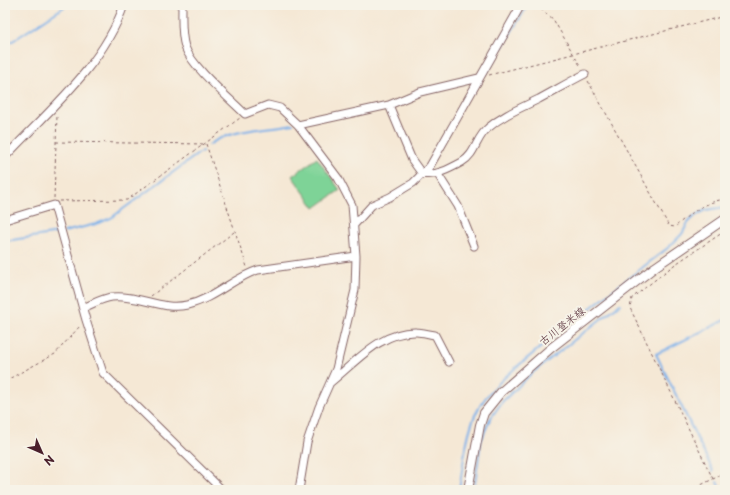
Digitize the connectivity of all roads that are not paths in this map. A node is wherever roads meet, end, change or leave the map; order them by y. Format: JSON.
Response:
{"nodes":[{"id":1,"x":124,"y":5,"type":"edge"},
{"id":2,"x":183,"y":5,"type":"edge"},
{"id":3,"x":521,"y":5,"type":"edge"},
{"id":4,"x":585,"y":74,"type":"road end"},
{"id":5,"x":479,"y":78,"type":"junction"},
{"id":6,"x":389,"y":105,"type":"junction"},
{"id":7,"x":296,"y":123,"type":"junction"},
{"id":8,"x":5,"y":157,"type":"edge"},
{"id":9,"x":437,"y":172,"type":"junction"},
{"id":10,"x":422,"y":174,"type":"junction"},
{"id":11,"x":725,"y":219,"type":"edge"},
{"id":12,"x":5,"y":220,"type":"edge"},
{"id":13,"x":354,"y":225,"type":"junction"},
{"id":14,"x":474,"y":246,"type":"dead end"},
{"id":15,"x":356,"y":256,"type":"junction"},
{"id":16,"x":83,"y":308,"type":"junction"},
{"id":17,"x":449,"y":362,"type":"dead end"},
{"id":18,"x":330,"y":383,"type":"junction"},
{"id":19,"x":222,"y":490,"type":"edge"},
{"id":20,"x":299,"y":490,"type":"edge"},
{"id":21,"x":468,"y":490,"type":"edge"}],
"edges":[{"from":1,"to":8,"type":"street"},
{"from":2,"to":7,"type":"street"},
{"from":3,"to":5,"type":"street"},
{"from":4,"to":9,"type":"street"},
{"from":5,"to":6,"type":"street"},
{"from":5,"to":10,"type":"street"},
{"from":6,"to":7,"type":"street"},
{"from":6,"to":10,"type":"street"},
{"from":7,"to":13,"type":"street"},
{"from":9,"to":10,"type":"street"},
{"from":9,"to":14,"type":"street"},
{"from":10,"to":13,"type":"street"},
{"from":11,"to":21,"type":"main road","name":"古川登米線"},
{"from":12,"to":16,"type":"street"},
{"from":13,"to":15,"type":"street"},
{"from":15,"to":16,"type":"street"},
{"from":15,"to":18,"type":"street"},
{"from":16,"to":19,"type":"street"},
{"from":17,"to":18,"type":"street"},
{"from":18,"to":20,"type":"street"}]}
